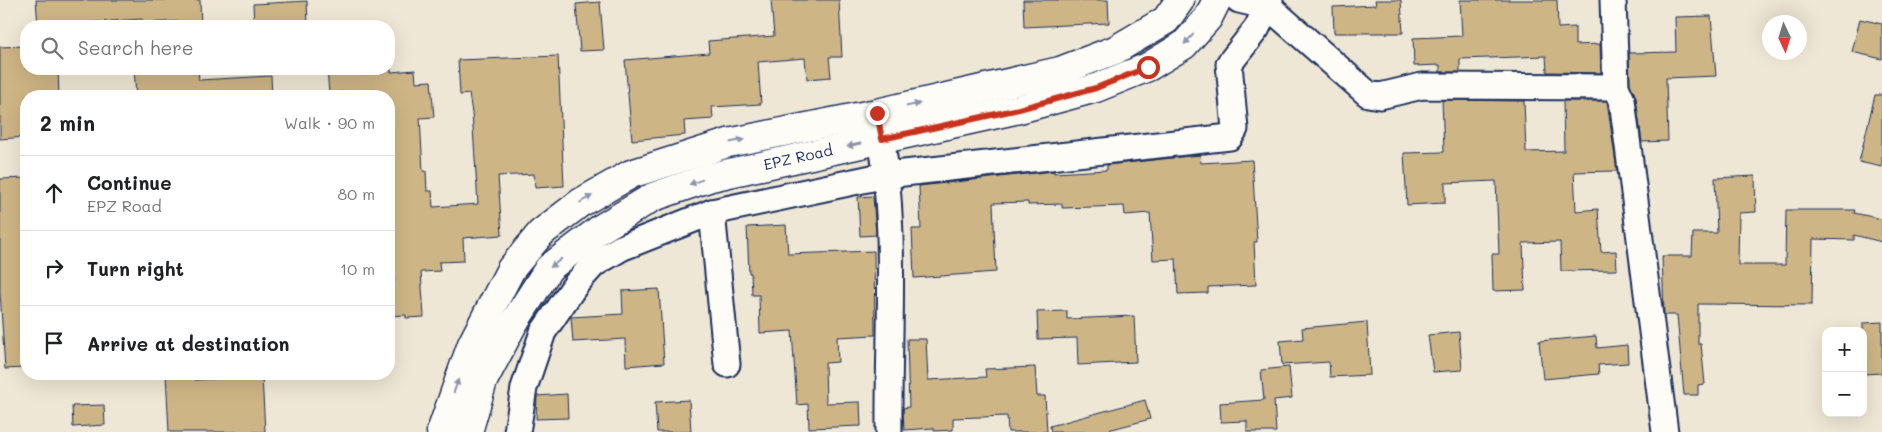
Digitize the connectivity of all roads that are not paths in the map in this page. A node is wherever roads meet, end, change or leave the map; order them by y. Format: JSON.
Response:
{"nodes":[{"id":1,"x":1180,"y":0,"type":"edge"},
{"id":2,"x":1218,"y":0,"type":"edge"},
{"id":3,"x":1239,"y":0,"type":"edge"},
{"id":4,"x":1613,"y":0,"type":"edge"},
{"id":5,"x":1269,"y":4,"type":"edge"},
{"id":6,"x":1616,"y":87,"type":"junction"},
{"id":7,"x":879,"y":126,"type":"junction"},
{"id":8,"x":886,"y":175,"type":"junction"},
{"id":9,"x":712,"y":212,"type":"junction"},
{"id":10,"x":728,"y":364,"type":"dead end"},
{"id":11,"x":441,"y":432,"type":"edge"},
{"id":12,"x":468,"y":432,"type":"edge"},
{"id":13,"x":516,"y":432,"type":"edge"},
{"id":14,"x":889,"y":432,"type":"edge"},
{"id":15,"x":1665,"y":432,"type":"edge"}],
"edges":[{"from":7,"to":1,"type":"main road","name":"EPZ Road","one_way":true},
{"from":2,"to":7,"type":"main road","name":"EPZ Road","one_way":true},
{"from":3,"to":5,"type":"street"},
{"from":4,"to":6,"type":"street"},
{"from":5,"to":6,"type":"street"},
{"from":5,"to":8,"type":"street"},
{"from":6,"to":15,"type":"street"},
{"from":7,"to":8,"type":"street"},
{"from":11,"to":7,"type":"main road","name":"EPZ Road","one_way":true},
{"from":7,"to":12,"type":"main road","name":"EPZ Road","one_way":true},
{"from":8,"to":9,"type":"street"},
{"from":8,"to":14,"type":"street"},
{"from":9,"to":10,"type":"street"},
{"from":9,"to":13,"type":"street"}]}
